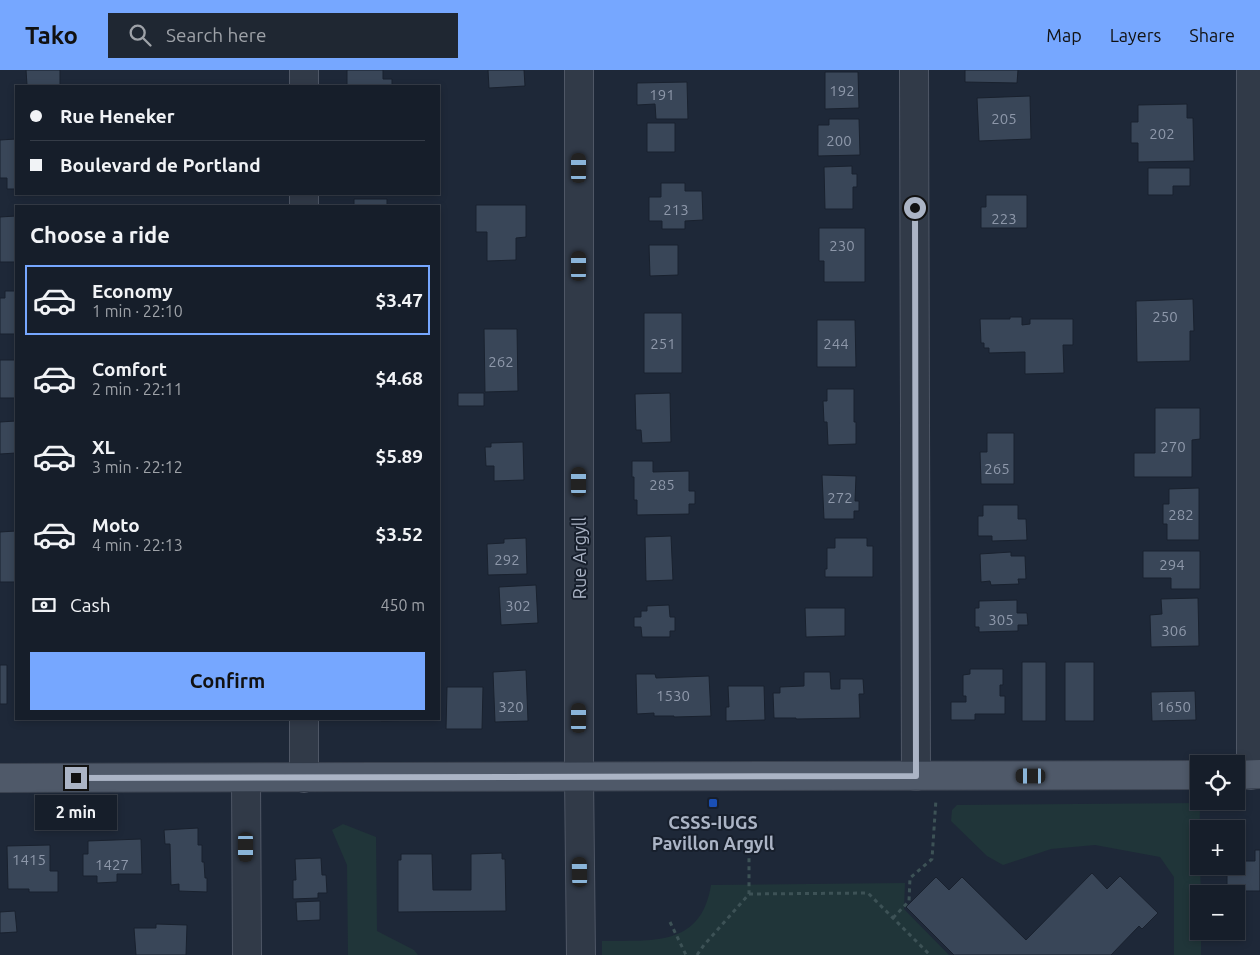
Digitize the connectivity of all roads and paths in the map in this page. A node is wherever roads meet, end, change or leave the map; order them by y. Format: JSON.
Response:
{"nodes":[{"id":1,"x":304,"y":70,"type":"edge"},
{"id":2,"x":579,"y":70,"type":"edge"},
{"id":3,"x":914,"y":70,"type":"edge"},
{"id":4,"x":1251,"y":70,"type":"edge"},
{"id":5,"x":304,"y":85,"type":"edge"},
{"id":6,"x":304,"y":720,"type":"edge"},
{"id":7,"x":1190,"y":775,"type":"edge"},
{"id":8,"x":1252,"y":775,"type":"edge"},
{"id":9,"x":927,"y":776,"type":"junction"},
{"id":10,"x":579,"y":777,"type":"junction"},
{"id":11,"x":0,"y":778,"type":"edge"},
{"id":12,"x":246,"y":778,"type":"junction"},
{"id":13,"x":304,"y":778,"type":"junction"},
{"id":14,"x":749,"y":847,"type":"dead end"},
{"id":15,"x":749,"y":894,"type":"junction"},
{"id":16,"x":893,"y":918,"type":"junction"},
{"id":17,"x":670,"y":922,"type":"dead end"},
{"id":18,"x":246,"y":955,"type":"edge"},
{"id":19,"x":581,"y":955,"type":"edge"},
{"id":20,"x":686,"y":955,"type":"edge"},
{"id":21,"x":697,"y":955,"type":"edge"},
{"id":22,"x":930,"y":955,"type":"edge"}],
"edges":[{"from":1,"to":5,"type":"street"},
{"from":2,"to":10,"type":"street","name":"Rue Argyll"},
{"from":3,"to":9,"type":"street"},
{"from":4,"to":8,"type":"street"},
{"from":6,"to":13,"type":"street"},
{"from":7,"to":9,"type":"main road"},
{"from":9,"to":10,"type":"main road"},
{"from":9,"to":16,"type":"path"},
{"from":10,"to":13,"type":"main road"},
{"from":10,"to":19,"type":"street","name":"Rue Argyll"},
{"from":11,"to":12,"type":"main road"},
{"from":12,"to":13,"type":"main road"},
{"from":12,"to":18,"type":"street"},
{"from":14,"to":15,"type":"path"},
{"from":15,"to":16,"type":"path"},
{"from":15,"to":21,"type":"path"},
{"from":16,"to":22,"type":"path"},
{"from":17,"to":20,"type":"path"}]}
